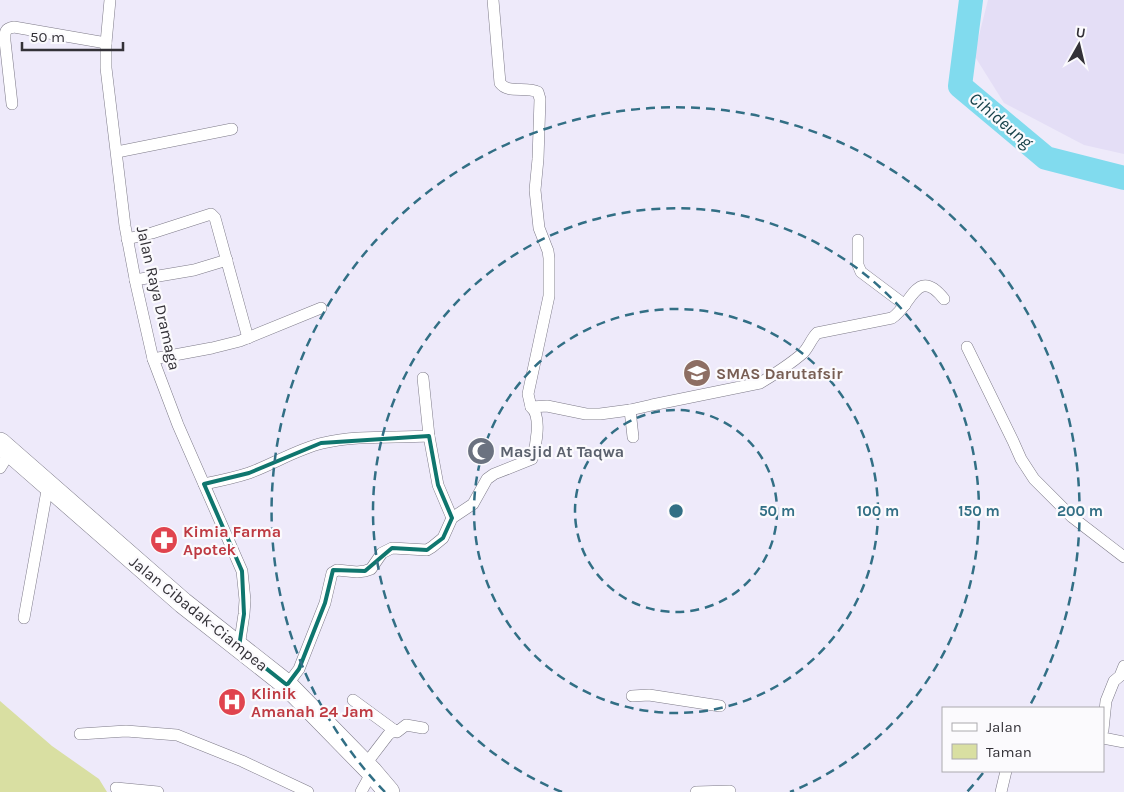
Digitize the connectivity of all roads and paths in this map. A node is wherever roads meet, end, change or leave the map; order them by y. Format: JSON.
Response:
{"nodes":[{"id":1,"x":110,"y":0,"type":"edge"},
{"id":2,"x":493,"y":0,"type":"edge"},
{"id":3,"x":106,"y":43,"type":"junction"},
{"id":4,"x":12,"y":104,"type":"dead end"},
{"id":5,"x":232,"y":129,"type":"dead end"},
{"id":6,"x":117,"y":152,"type":"junction"},
{"id":7,"x":128,"y":239,"type":"junction"},
{"id":8,"x":858,"y":240,"type":"dead end"},
{"id":9,"x":227,"y":260,"type":"junction"},
{"id":10,"x":136,"y":280,"type":"junction"},
{"id":11,"x":944,"y":299,"type":"dead end"},
{"id":12,"x":905,"y":305,"type":"junction"},
{"id":13,"x":321,"y":308,"type":"dead end"},
{"id":14,"x":248,"y":338,"type":"junction"},
{"id":15,"x":967,"y":347,"type":"dead end"},
{"id":16,"x":154,"y":359,"type":"junction"},
{"id":17,"x":423,"y":378,"type":"dead end"},
{"id":18,"x":531,"y":406,"type":"junction"},
{"id":19,"x":630,"y":410,"type":"junction"},
{"id":20,"x":429,"y":436,"type":"junction"},
{"id":21,"x":633,"y":437,"type":"dead end"},
{"id":22,"x":4,"y":454,"type":"edge"},
{"id":23,"x":204,"y":484,"type":"junction"},
{"id":24,"x":48,"y":485,"type":"junction"},
{"id":25,"x":452,"y":518,"type":"junction"},
{"id":26,"x":1124,"y":557,"type":"edge"},
{"id":27,"x":24,"y":618,"type":"dead end"},
{"id":28,"x":239,"y":648,"type":"junction"},
{"id":29,"x":1124,"y":666,"type":"edge"},
{"id":30,"x":288,"y":685,"type":"junction"},
{"id":31,"x":632,"y":696,"type":"dead end"},
{"id":32,"x":353,"y":700,"type":"dead end"},
{"id":33,"x":720,"y":706,"type":"dead end"},
{"id":34,"x":1104,"y":720,"type":"edge"},
{"id":35,"x":423,"y":728,"type":"dead end"},
{"id":36,"x":394,"y":730,"type":"junction"},
{"id":37,"x":80,"y":734,"type":"dead end"},
{"id":38,"x":1104,"y":738,"type":"edge"},
{"id":39,"x":1124,"y":742,"type":"edge"},
{"id":40,"x":368,"y":768,"type":"junction"},
{"id":41,"x":1006,"y":772,"type":"edge"},
{"id":42,"x":116,"y":788,"type":"dead end"},
{"id":43,"x":730,"y":791,"type":"edge"},
{"id":44,"x":158,"y":792,"type":"edge"},
{"id":45,"x":308,"y":792,"type":"edge"},
{"id":46,"x":361,"y":792,"type":"edge"},
{"id":47,"x":389,"y":792,"type":"edge"},
{"id":48,"x":696,"y":792,"type":"edge"},
{"id":49,"x":1001,"y":792,"type":"edge"}],
"edges":[{"from":1,"to":3,"type":"street","name":"Jalan Raya Dramaga"},
{"from":2,"to":18,"type":"street"},
{"from":3,"to":4,"type":"street"},
{"from":3,"to":6,"type":"street","name":"Jalan Raya Dramaga"},
{"from":5,"to":6,"type":"street"},
{"from":6,"to":7,"type":"street","name":"Jalan Raya Dramaga"},
{"from":7,"to":9,"type":"street"},
{"from":7,"to":10,"type":"street","name":"Jalan Raya Dramaga"},
{"from":8,"to":12,"type":"street"},
{"from":9,"to":10,"type":"street"},
{"from":9,"to":14,"type":"street"},
{"from":10,"to":16,"type":"street","name":"Jalan Raya Dramaga"},
{"from":11,"to":12,"type":"street"},
{"from":12,"to":19,"type":"street"},
{"from":13,"to":14,"type":"street"},
{"from":14,"to":16,"type":"street"},
{"from":15,"to":26,"type":"street"},
{"from":16,"to":23,"type":"street","name":"Jalan Raya Dramaga"},
{"from":17,"to":20,"type":"street"},
{"from":18,"to":19,"type":"street"},
{"from":18,"to":25,"type":"street"},
{"from":19,"to":21,"type":"street"},
{"from":20,"to":23,"type":"street"},
{"from":20,"to":25,"type":"street"},
{"from":22,"to":24,"type":"highway","name":"Jalan Cibadak-Ciampea"},
{"from":23,"to":28,"type":"street","name":"Jalan Raya Dramaga"},
{"from":24,"to":27,"type":"street"},
{"from":24,"to":28,"type":"highway","name":"Jalan Cibadak-Ciampea"},
{"from":25,"to":30,"type":"street"},
{"from":28,"to":30,"type":"highway","name":"Jalan Cibadak-Ciampea"},
{"from":29,"to":34,"type":"street"},
{"from":30,"to":40,"type":"highway","name":"Jalan Cibadak-Ciampea"},
{"from":31,"to":33,"type":"street"},
{"from":32,"to":36,"type":"street"},
{"from":35,"to":36,"type":"street"},
{"from":36,"to":40,"type":"street"},
{"from":37,"to":45,"type":"street"},
{"from":38,"to":39,"type":"street"},
{"from":40,"to":46,"type":"street"},
{"from":40,"to":47,"type":"highway","name":"Jalan Cibadak-Ciampea"},
{"from":41,"to":49,"type":"street"},
{"from":42,"to":44,"type":"street"},
{"from":43,"to":48,"type":"street"}]}
